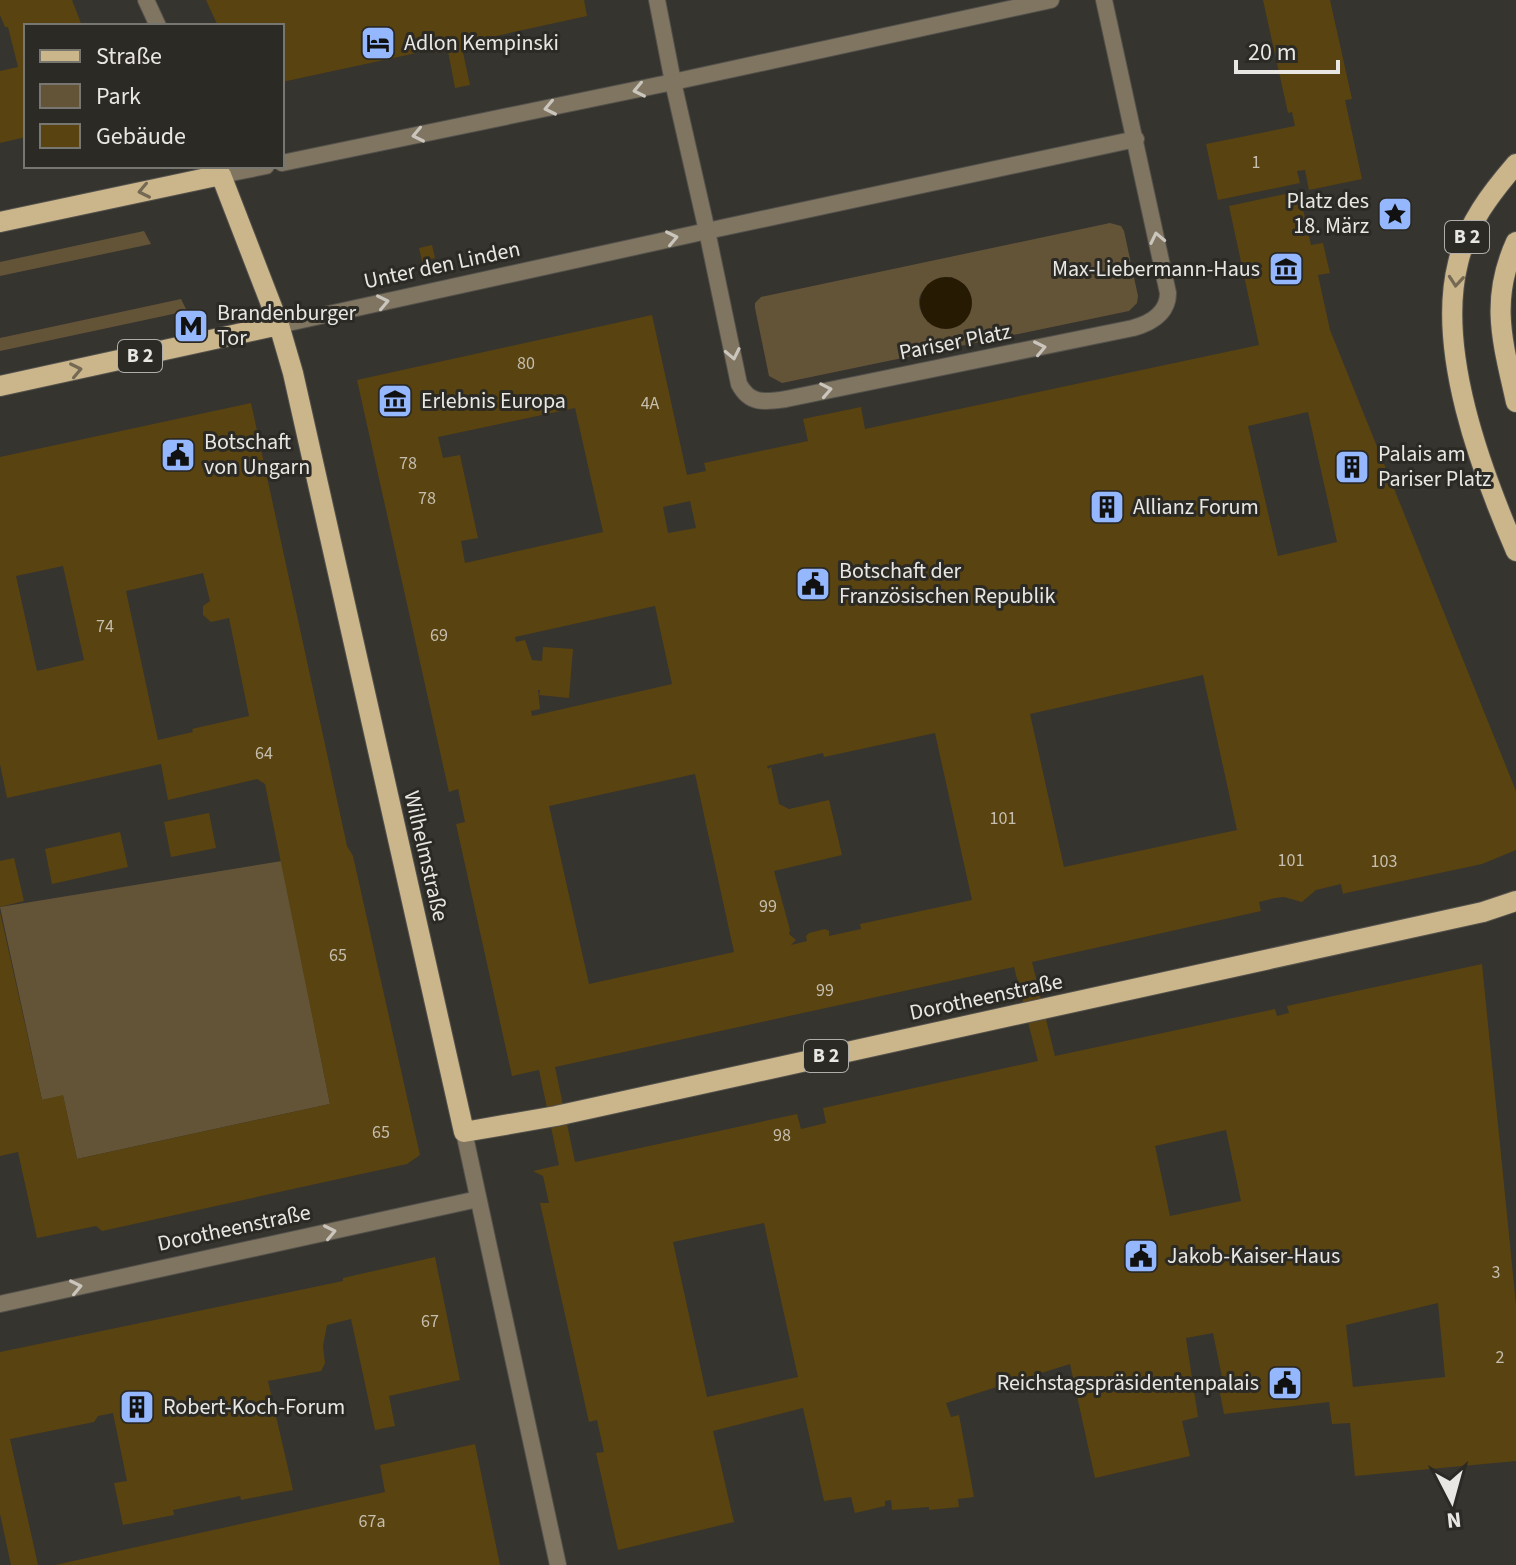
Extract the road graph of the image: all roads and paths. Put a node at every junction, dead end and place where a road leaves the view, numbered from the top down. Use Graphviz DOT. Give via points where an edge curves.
graph roads {
  1 [pos="146,0"];
  2 [pos="657,0"];
  3 [pos="1051,0"];
  4 [pos="1104,0"];
  5 [pos="157,24"];
  6 [pos="673,82"];
  7 [pos="1136,139"];
  8 [pos="284,163"];
  9 [pos="1516,164"];
  10 [pos="247,168"];
  11 [pos="219,171"];
  12 [pos="0,222"];
  13 [pos="707,231"];
  14 [pos="1516,242"];
  15 [pos="279,325"];
  16 [pos="0,386"];
  17 [pos="1516,402"];
  18 [pos="1516,551"];
  19 [pos="1516,901"];
  20 [pos="464,1132"];
  21 [pos="478,1199"];
  22 [pos="0,1304"];
  23 [pos="558,1565"];
  1 -- 5 [label="street"];
  2 -- 6 [label="street, Pariser Platz"];
  3 -- 6 [label="street"];
  4 -- 7 [label="street, Pariser Platz"];
  6 -- 8 [label="street, one-way"];
  6 -- 13 [label="street, Pariser Platz"];
  7 -- 13 [label="street"];
  13 -- 7 [label="street, Pariser Platz, one-way" via="739,384 757,401 1117,331 1144,325 1168,300"];
  9 -- 18 [label="main road, B 2, one-way" via="1472,224 1458,264 1452,343 1467,413"];
  10 -- 11 [label="street"];
  11 -- 12 [label="main road, one-way"];
  11 -- 15 [label="main road, Wilhelmstraße"];
  15 -- 13 [label="street, Unter den Linden, one-way"];
  14 -- 17 [label="main road, B 2" via="1503,277 1499,313"];
  16 -- 15 [label="main road, Unter den Linden / B 2, one-way"];
  15 -- 20 [label="main road, Wilhelmstraße"];
  19 -- 20 [label="main road, Dorotheenstraße / B 2" via="556,1116"];
  20 -- 21 [label="street, Wilhelmstraße"];
  22 -- 21 [label="street, Dorotheenstraße, one-way"];
  21 -- 23 [label="street, Wilhelmstraße"];
}
